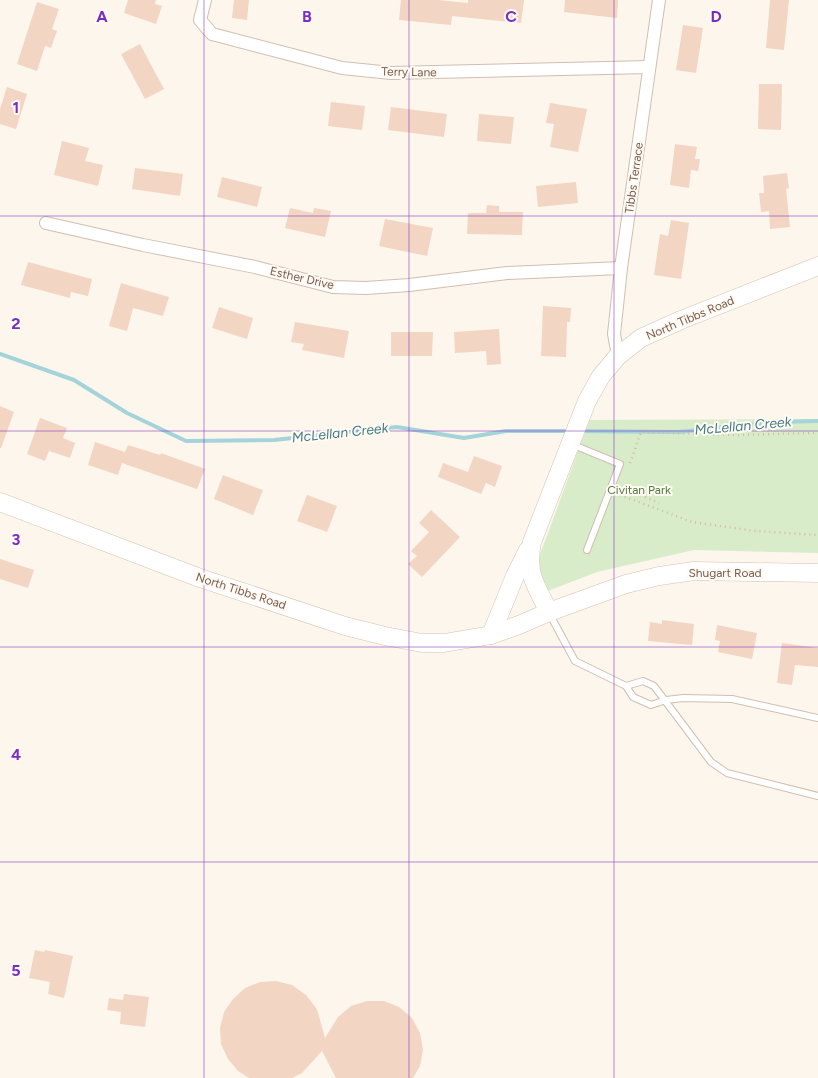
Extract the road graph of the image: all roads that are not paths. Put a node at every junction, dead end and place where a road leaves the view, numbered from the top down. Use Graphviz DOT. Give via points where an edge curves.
graph roads {
  1 [pos="205,0"];
  2 [pos="659,0"];
  3 [pos="649,67"];
  4 [pos="46,223"];
  5 [pos="818,266"];
  6 [pos="621,268"];
  7 [pos="618,356"];
  8 [pos="570,442"];
  9 [pos="0,502"];
  10 [pos="532,542"];
  11 [pos="588,550"];
  12 [pos="818,573"];
  13 [pos="549,612"];
  14 [pos="491,635"];
  15 [pos="626,686"];
  16 [pos="666,700"];
  17 [pos="818,718"];
  18 [pos="818,796"];
  1 -- 3 [label="street, Terry Lane" via="200,20 212,34 342,68 391,73"];
  2 -- 3 [label="street, Tibbs Terrace"];
  3 -- 6 [label="street, Tibbs Terrace"];
  4 -- 6 [label="street, Esther Drive" via="255,267 333,287 366,288 508,273"];
  5 -- 7 [label="street, North Tibbs Road" via="640,338"];
  6 -- 7 [label="street, Tibbs Terrace" via="614,334"];
  7 -- 8 [label="street, North Tibbs Road" via="586,401"];
  8 -- 10 [label="street, North Tibbs Road"];
  8 -- 11 [label="lane" via="620,464"];
  9 -- 14 [label="street, North Tibbs Road" via="200,578 345,626 422,643 444,643"];
  10 -- 13 [label="street, North Tibbs Road" via="529,561 532,578"];
  10 -- 14 [label="street, North Tibbs Road"];
  12 -- 13 [label="street, Shugart Road" via="694,571 659,576 626,584"];
  13 -- 14 [label="street, North Tibbs Road"];
  13 -- 15 [label="lane" via="576,660"];
  15 -- 16 [label="lane" via="643,681 654,686"];
  15 -- 16 [label="lane" via="633,697 651,705"];
  16 -- 17 [label="lane" via="732,699"];
  16 -- 18 [label="lane" via="711,762 727,773"];
}
